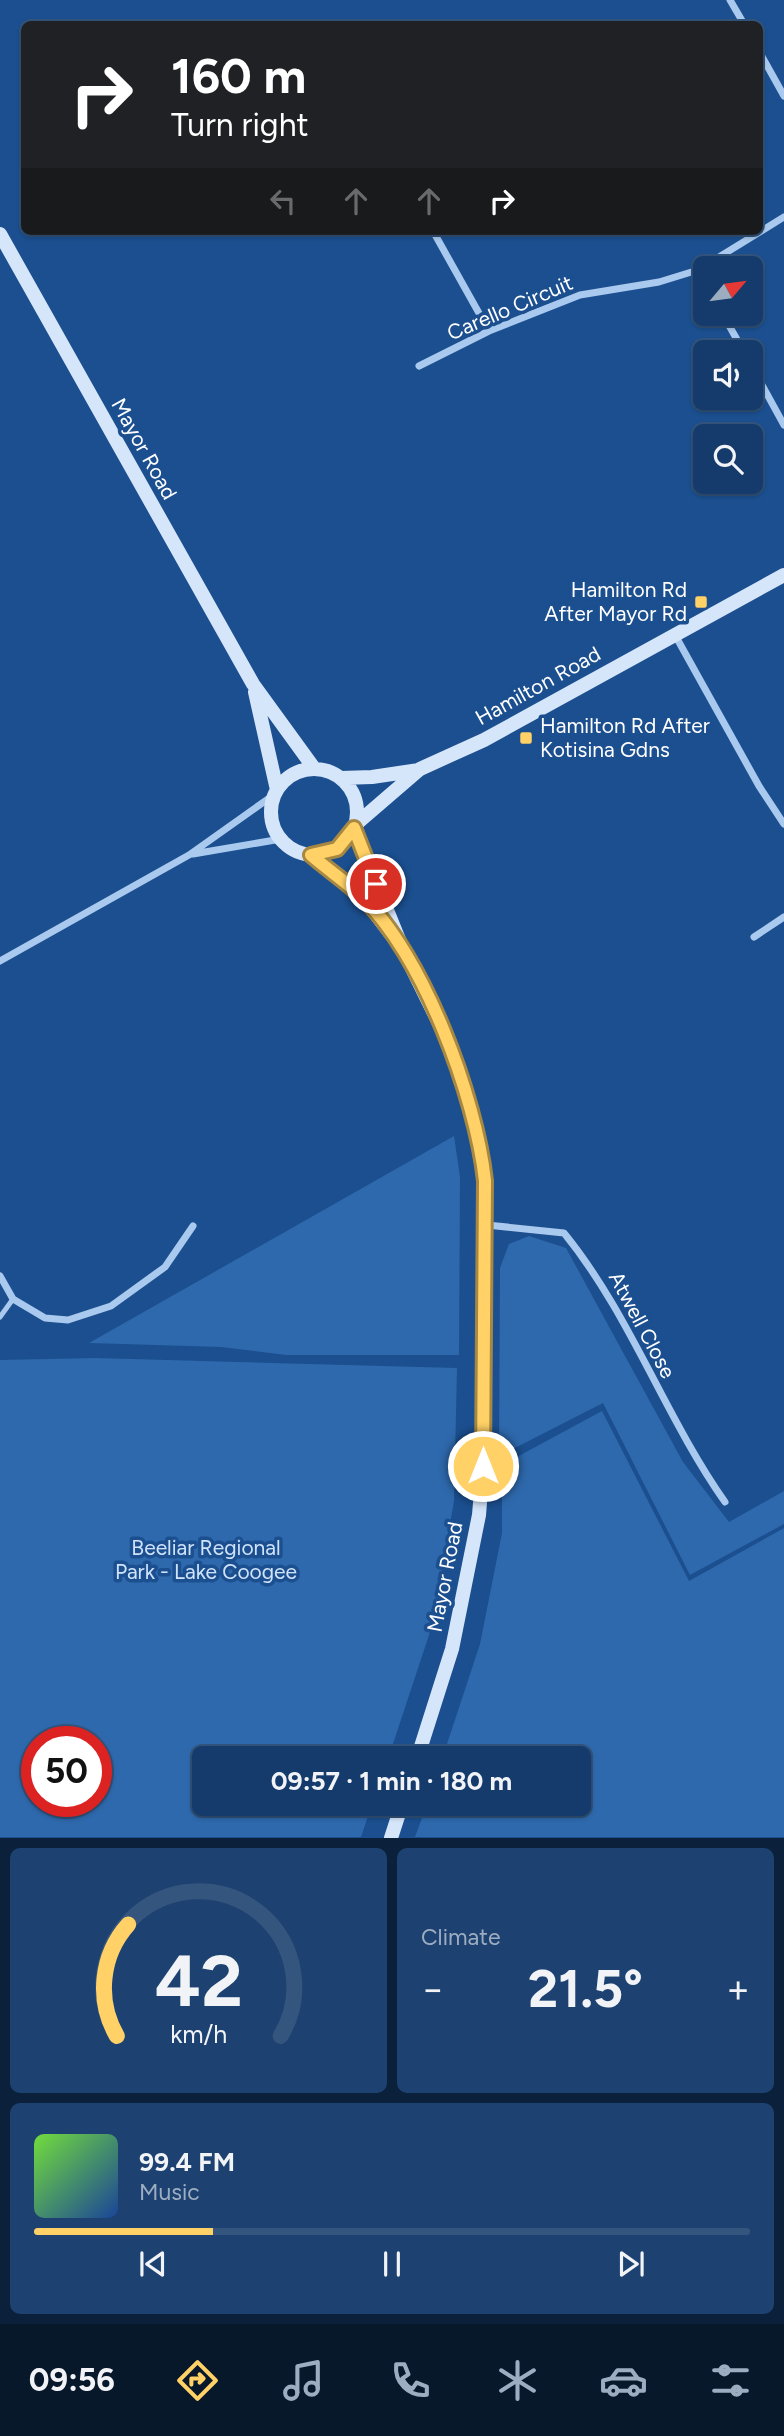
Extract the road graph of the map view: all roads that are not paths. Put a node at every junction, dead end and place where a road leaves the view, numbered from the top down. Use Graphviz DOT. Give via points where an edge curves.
graph roads {
  1 [pos="730,0"];
  2 [pos="742,21"];
  3 [pos="763,58"];
  4 [pos="784,96"];
  5 [pos="784,217"];
  6 [pos="763,230"];
  7 [pos="0,234"];
  8 [pos="435,235"];
  9 [pos="755,235"];
  10 [pos="721,256"];
  11 [pos="693,272"];
  12 [pos="489,331"];
  13 [pos="419,366"];
  14 [pos="763,387"];
  15 [pos="784,425"];
  16 [pos="784,575"];
  17 [pos="675,635"];
  18 [pos="253,684"];
  19 [pos="314,768"];
  20 [pos="421,769"];
  21 [pos="341,778"];
  22 [pos="276,792"];
  23 [pos="784,824"];
  24 [pos="355,827"];
  25 [pos="281,839"];
  26 [pos="189,855"];
  27 [pos="311,855"];
  28 [pos="784,917"];
  29 [pos="754,937"];
  30 [pos="404,952"];
  31 [pos="0,961"];
  32 [pos="487,1225"];
  33 [pos="193,1226"];
  34 [pos="0,1276"];
  35 [pos="13,1299"];
  36 [pos="0,1317"];
  37 [pos="725,1502"];
  38 [pos="421,1746"];
  39 [pos="398,1816"];
  40 [pos="391,1838"];
  1 -- 2 [label="street"];
  3 -- 4 [label="street"];
  5 -- 6 [label="street, Carello Circuit"];
  7 -- 18 [label="main road, Mayor Road"];
  8 -- 12 [label="street"];
  9 -- 10 [label="street, Carello Circuit"];
  11 -- 12 [label="street, Carello Circuit" via="580,295"];
  12 -- 13 [label="street, Carello Circuit"];
  14 -- 15 [label="street"];
  16 -- 17 [label="main road, Hamilton Road"];
  17 -- 20 [label="main road, Hamilton Road" via="484,740"];
  17 -- 23 [label="street"];
  18 -- 19 [label="main road, Mayor Road"];
  18 -- 22 [label="main road, Mayor Road"];
  19 -- 21 [label="main road"];
  19 -- 22 [label="main road" via="286,778"];
  20 -- 21 [label="main road, Hamilton Road"];
  20 -- 24 [label="main road, Hamilton Road"];
  21 -- 24 [label="main road" via="355,799"];
  22 -- 25 [label="main road" via="271,817"];
  22 -- 26 [label="street"];
  24 -- 27 [label="main road" via="337,849"];
  24 -- 30 [label="main road, Mayor Road"];
  25 -- 26 [label="street"];
  25 -- 27 [label="main road"];
  26 -- 31 [label="street"];
  27 -- 30 [label="main road, Mayor Road" via="362,896"];
  28 -- 29 [label="street"];
  30 -- 32 [label="main road, Mayor Road" via="454,1054 471,1105 481,1147"];
  32 -- 37 [label="street, Atwell Close" via="564,1233 591,1267 694,1457"];
  32 -- 38 [label="main road, Mayor Road" via="478,1515 452,1649"];
  33 -- 35 [label="street" via="165,1267 111,1306 68,1320 45,1318"];
  34 -- 35 [label="street"];
  35 -- 36 [label="lane"];
  39 -- 40 [label="main road"];
}
